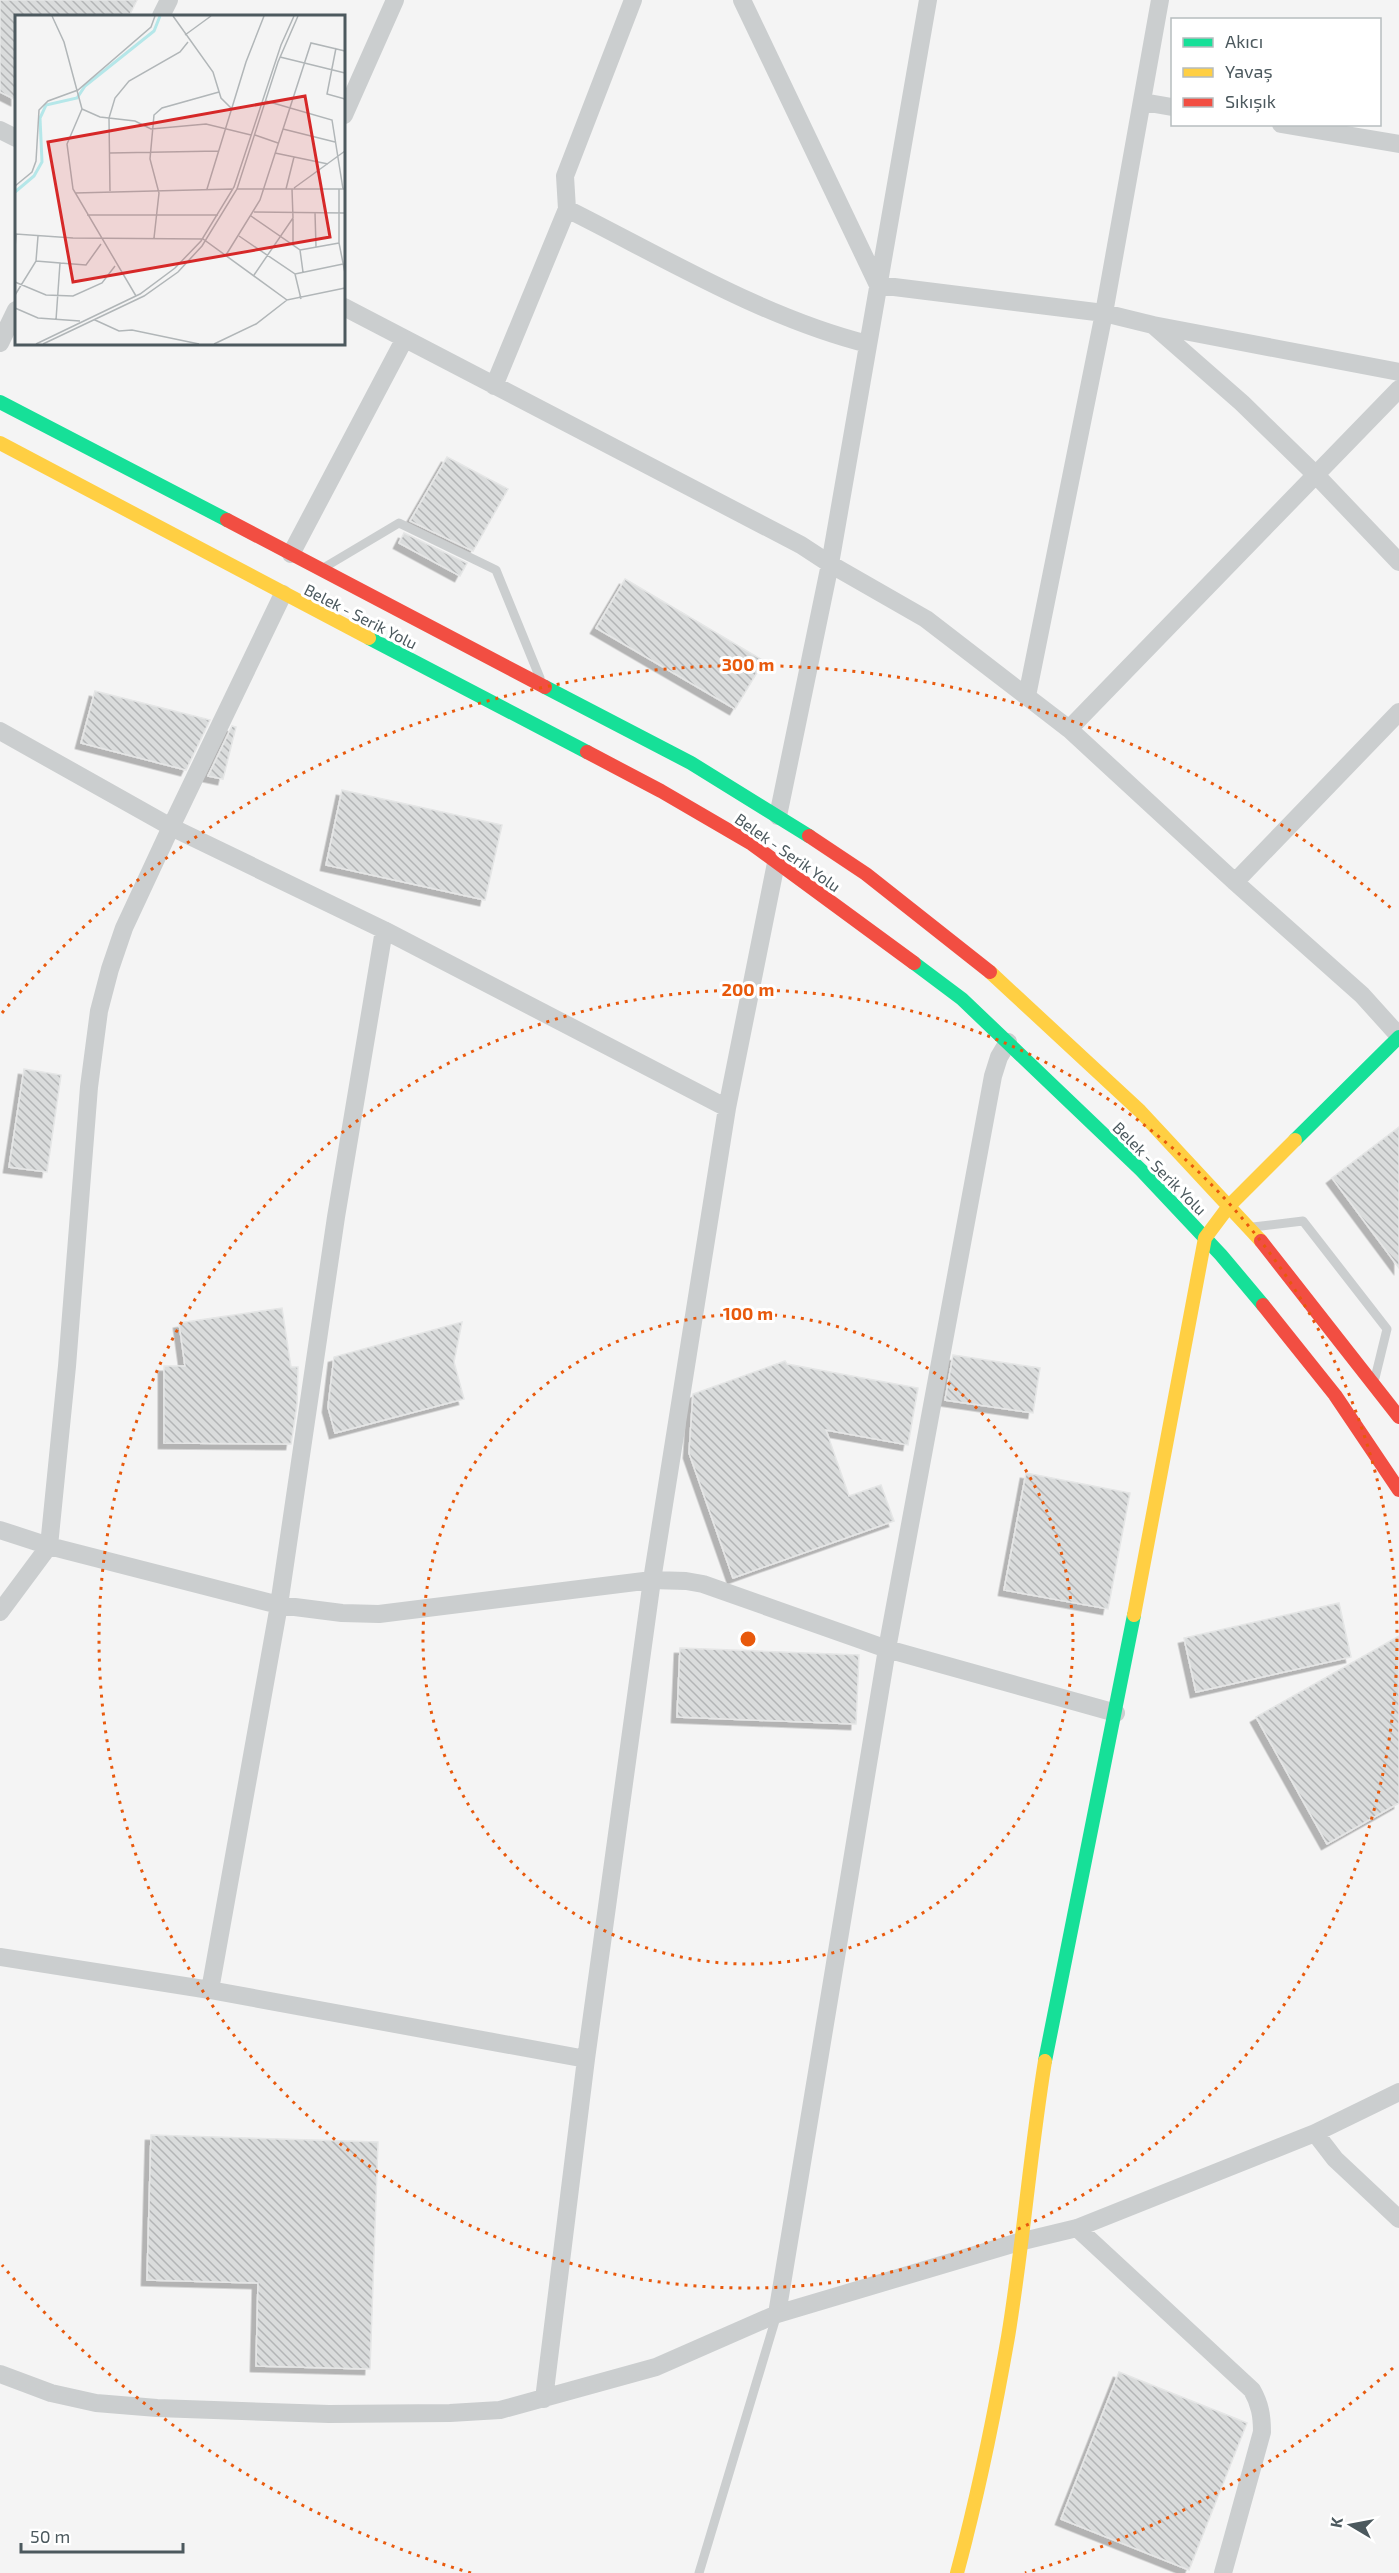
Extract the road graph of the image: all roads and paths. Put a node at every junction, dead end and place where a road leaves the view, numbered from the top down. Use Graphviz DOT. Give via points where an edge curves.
graph roads {
  1 [pos="169,0"];
  2 [pos="395,0"];
  3 [pos="633,0"];
  4 [pos="742,0"];
  5 [pos="928,0"];
  6 [pos="1161,0"];
  7 [pos="162,15"];
  8 [pos="1143,102"];
  9 [pos="1171,106"];
  10 [pos="345,113"];
  11 [pos="1293,126"];
  12 [pos="0,130"];
  13 [pos="15,138"];
  14 [pos="1399,144"];
  15 [pos="567,209"];
  16 [pos="878,285"];
  17 [pos="345,308"];
  18 [pos="15,312"];
  19 [pos="1104,313"];
  20 [pos="1153,325"];
  21 [pos="404,340"];
  22 [pos="0,343"];
  23 [pos="868,344"];
  24 [pos="1399,372"];
  25 [pos="494,386"];
  26 [pos="1399,389"];
  27 [pos="0,402"];
  28 [pos="0,444"];
  29 [pos="1317,475"];
  30 [pos="291,554"];
  31 [pos="1399,562"];
  32 [pos="830,564"];
  33 [pos="321,570"];
  34 [pos="283,594"];
  35 [pos="543,686"];
  36 [pos="1027,696"];
  37 [pos="1399,712"];
  38 [pos="1069,729"];
  39 [pos="0,732"];
  40 [pos="778,816"];
  41 [pos="171,827"];
  42 [pos="776,862"];
  43 [pos="1235,882"];
  44 [pos="384,930"];
  45 [pos="1399,1037"];
  46 [pos="1008,1042"];
  47 [pos="727,1108"];
  48 [pos="1229,1206"];
  49 [pos="1249,1228"];
  50 [pos="1205,1238"];
  51 [pos="1374,1384"];
  52 [pos="1399,1416"];
  53 [pos="1399,1490"];
  54 [pos="0,1530"];
  55 [pos="49,1546"];
  56 [pos="652,1580"];
  57 [pos="279,1605"];
  58 [pos="0,1612"];
  59 [pos="887,1649"];
  60 [pos="1116,1713"];
  61 [pos="0,1957"];
  62 [pos="210,1990"];
  63 [pos="586,2059"];
  64 [pos="1399,2092"];
  65 [pos="1315,2133"];
  66 [pos="1399,2219"];
  67 [pos="1077,2228"];
  68 [pos="1019,2242"];
  69 [pos="777,2314"];
  70 [pos="0,2374"];
  71 [pos="544,2399"];
  72 [pos="699,2573"];
  73 [pos="957,2573"];
  74 [pos="1223,2573"];
  1 -- 7 [label="street"];
  2 -- 10 [label="street"];
  3 -- 15 [label="street" via="565,176"];
  4 -- 16 [label="street"];
  5 -- 16 [label="street"];
  6 -- 8 [label="street"];
  8 -- 9 [label="street"];
  8 -- 19 [label="street"];
  11 -- 14 [label="street"];
  12 -- 13 [label="street"];
  15 -- 23 [label="street" via="776,313"];
  15 -- 25 [label="street"];
  16 -- 19 [label="street"];
  16 -- 23 [label="street"];
  17 -- 21 [label="street"];
  18 -- 22 [label="street"];
  19 -- 20 [label="street"];
  19 -- 36 [label="street"];
  20 -- 24 [label="street"];
  20 -- 29 [label="street"];
  21 -- 25 [label="street"];
  21 -- 30 [label="street"];
  23 -- 32 [label="street"];
  25 -- 32 [label="street" via="801,545"];
  26 -- 29 [label="street"];
  27 -- 30 [label="main road, Belek - Serik Yolu"];
  28 -- 34 [label="main road, Belek - Serik Yolu"];
  29 -- 31 [label="street"];
  29 -- 38 [label="street"];
  30 -- 33 [label="main road, Belek - Serik Yolu"];
  32 -- 36 [label="street" via="926,619"];
  32 -- 40 [label="street"];
  33 -- 35 [label="main road, Belek - Serik Yolu"];
  33 -- 35 [label="lane" via="399,523 496,570"];
  34 -- 41 [label="street"];
  34 -- 42 [label="main road, Belek - Serik Yolu" via="661,790"];
  35 -- 40 [label="main road, Belek - Serik Yolu" via="691,763"];
  36 -- 38 [label="street"];
  37 -- 43 [label="street"];
  38 -- 43 [label="street"];
  39 -- 41 [label="street"];
  40 -- 48 [label="main road, Belek - Serik Yolu" via="866,874 1001,980 1140,1111"];
  41 -- 44 [label="street"];
  41 -- 55 [label="street" via="121,939 99,1011"];
  42 -- 46 [label="main road, Belek - Serik Yolu" via="962,999"];
  42 -- 47 [label="street"];
  43 -- 45 [label="street" via="1362,995"];
  44 -- 47 [label="street"];
  44 -- 57 [label="street" via="336,1217"];
  45 -- 48 [label="main road"];
  46 -- 50 [label="main road, Belek - Serik Yolu" via="1141,1170"];
  46 -- 59 [label="street" via="993,1077"];
  47 -- 56 [label="street"];
  48 -- 49 [label="main road, Belek - Serik Yolu"];
  48 -- 50 [label="main road"];
  49 -- 51 [label="main road, Belek - Serik Yolu"];
  49 -- 51 [label="lane" via="1303,1221 1387,1329"];
  50 -- 53 [label="main road, Belek - Serik Yolu" via="1335,1395"];
  50 -- 60 [label="main road"];
  51 -- 52 [label="main road, Belek - Serik Yolu"];
  54 -- 55 [label="street"];
  55 -- 57 [label="street"];
  55 -- 58 [label="street"];
  56 -- 57 [label="street" via="379,1614"];
  56 -- 59 [label="street" via="703,1584"];
  56 -- 63 [label="street"];
  57 -- 62 [label="street"];
  59 -- 60 [label="street"];
  59 -- 69 [label="street"];
  60 -- 68 [label="main road" via="1051,2023"];
  61 -- 62 [label="street"];
  62 -- 63 [label="street"];
  63 -- 71 [label="street"];
  64 -- 65 [label="street"];
  65 -- 66 [label="street" via="1335,2159"];
  65 -- 67 [label="street"];
  67 -- 68 [label="street"];
  67 -- 74 [label="street" via="1252,2391 1258,2401 1262,2432"];
  68 -- 69 [label="street"];
  68 -- 73 [label="main road" via="1008,2335 979,2490"];
  69 -- 71 [label="street" via="656,2367"];
  69 -- 72 [label="lane"];
  70 -- 71 [label="street" via="51,2393 96,2403 156,2408 329,2414 450,2413 500,2410"];
}
